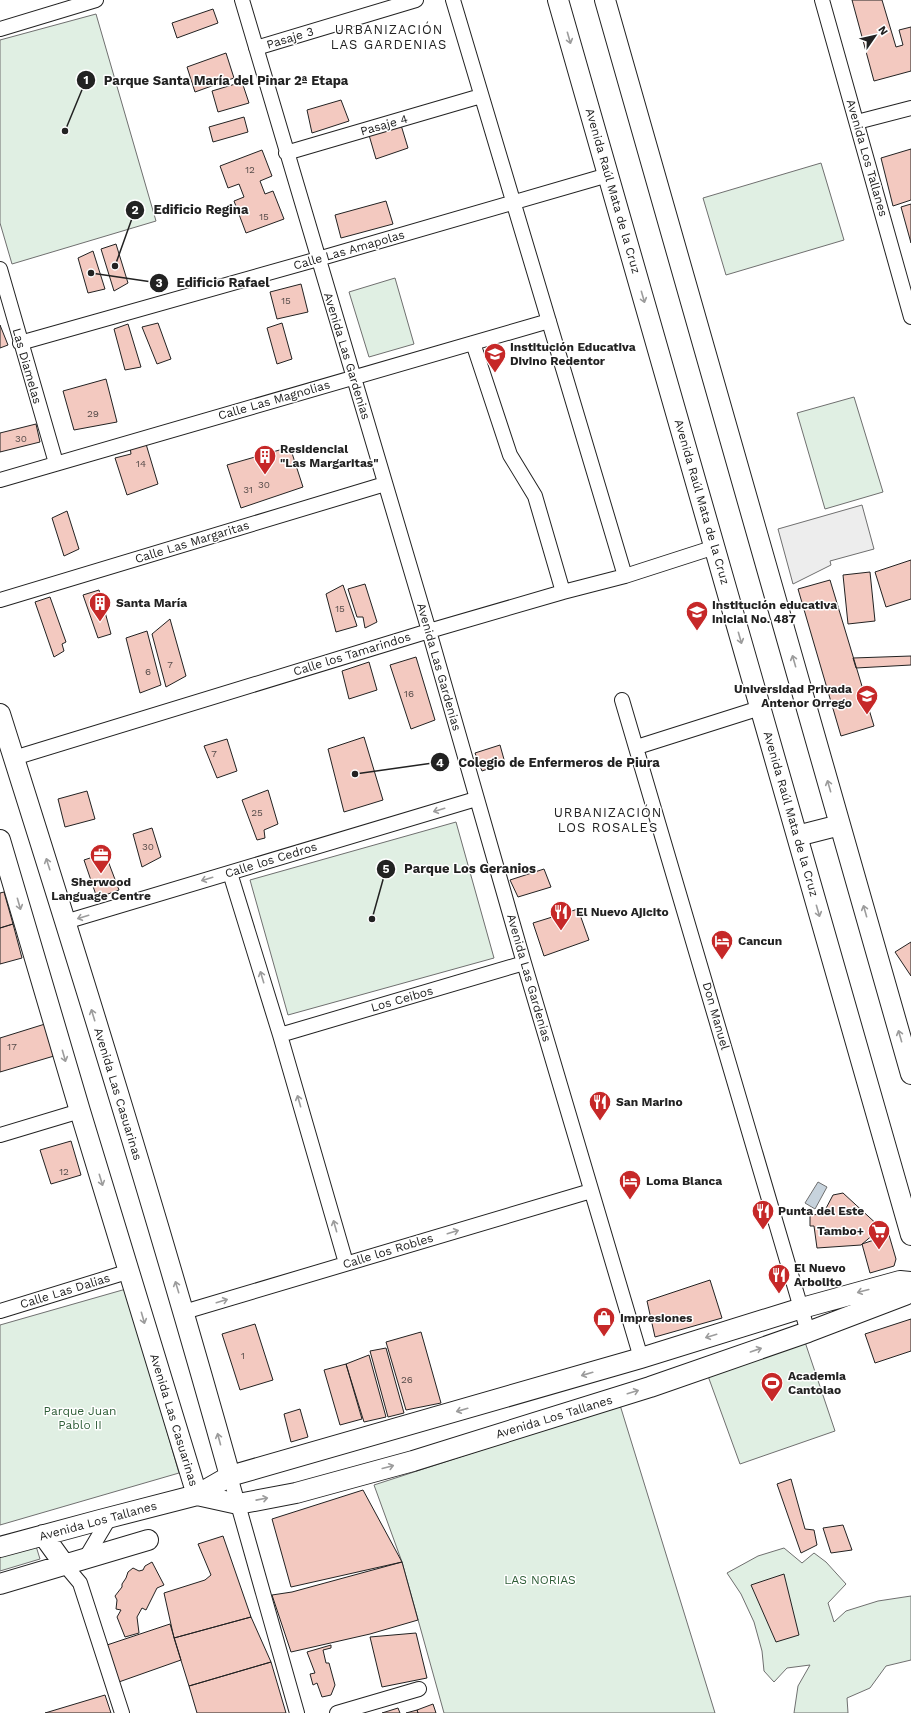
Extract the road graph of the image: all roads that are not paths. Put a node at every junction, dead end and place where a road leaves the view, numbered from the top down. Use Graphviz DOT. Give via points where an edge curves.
graph roads {
  1 [pos="96,0"];
  2 [pos="242,0"];
  3 [pos="416,0"];
  4 [pos="452,0"];
  5 [pos="558,0"];
  6 [pos="605,0"];
  7 [pos="822,0"];
  8 [pos="0,29"];
  9 [pos="256,48"];
  10 [pos="481,96"];
  11 [pos="911,108"];
  12 [pos="857,122"];
  13 [pos="286,153"];
  14 [pos="608,175"];
  15 [pos="513,202"];
  16 [pos="318,259"];
  17 [pos="0,268"];
  18 [pos="911,317"];
  19 [pos="549,321"];
  20 [pos="20,342"];
  21 [pos="473,343"];
  22 [pos="354,377"];
  23 [pos="56,463"];
  24 [pos="0,480"];
  25 [pos="385,484"];
  26 [pos="715,547"];
  27 [pos="625,576"];
  28 [pos="563,592"];
  29 [pos="0,600"];
  30 [pos="429,631"];
  31 [pos="622,700"];
  32 [pos="760,708"];
  33 [pos="0,714"];
  34 [pos="637,747"];
  35 [pos="14,758"];
  36 [pos="476,799"];
  37 [pos="840,825"];
  38 [pos="797,836"];
  39 [pos="0,840"];
  40 [pos="230,873"];
  41 [pos="65,922"];
  42 [pos="524,963"];
  43 [pos="280,1035"];
  44 [pos="911,1074"];
  45 [pos="80,1110"];
  46 [pos="0,1135"];
  47 [pos="591,1191"];
  48 [pos="911,1235"];
  49 [pos="346,1263"];
  50 [pos="130,1271"];
  51 [pos="907,1287"];
  52 [pos="802,1308"];
  53 [pos="0,1311"];
  54 [pos="184,1312"];
  55 [pos="808,1332"];
  56 [pos="641,1358"];
  57 [pos="230,1476"];
  58 [pos="197,1495"];
  59 [pos="238,1504"];
  60 [pos="110,1517"];
  61 [pos="43,1535"];
  62 [pos="148,1540"];
  63 [pos="0,1547"];
  64 [pos="85,1559"];
  65 [pos="64,1564"];
  66 [pos="0,1584"];
  67 [pos="419,1689"];
  68 [pos="122,1713"];
  69 [pos="297,1713"];
  70 [pos="337,1713"];
  1 -- 8 [label="street"];
  2 -- 9 [label="street, Avenida Las Gardenias"];
  3 -- 9 [label="street, Pasaje 3"];
  4 -- 10 [label="street"];
  5 -- 14 [label="main road, Avenida Raúl Mata de la Cruz, one-way"];
  37 -- 6 [label="main road, one-way"];
  7 -- 12 [label="street, Avenida Los Tallanes"];
  9 -- 13 [label="street, Avenida Las Gardenias"];
  10 -- 13 [label="street, Pasaje 4"];
  10 -- 15 [label="street"];
  11 -- 12 [label="street"];
  12 -- 18 [label="street, Avenida Los Tallanes"];
  13 -- 16 [label="street, Avenida Las Gardenias"];
  14 -- 15 [label="street, Calle Las Amapolas"];
  14 -- 26 [label="main road, Avenida Raúl Mata de la Cruz, one-way"];
  15 -- 16 [label="street, Calle Las Amapolas"];
  15 -- 19 [label="street"];
  16 -- 20 [label="street, Calle Las Amapolas"];
  16 -- 22 [label="street, Avenida Las Gardenias"];
  17 -- 20 [label="street, Las Diamelas"];
  19 -- 21 [label="street, Calle Las Magnolias"];
  19 -- 27 [label="street"];
  20 -- 23 [label="street, Las Diamelas"];
  21 -- 22 [label="street, Calle Las Magnolias"];
  21 -- 28 [label="street" via="510,455 535,496"];
  22 -- 23 [label="street, Calle Las Magnolias"];
  22 -- 25 [label="street, Avenida Las Gardenias"];
  23 -- 24 [label="street, Calle Las Magnolias"];
  25 -- 29 [label="street, Calle Las Margaritas"];
  25 -- 30 [label="street, Avenida Las Gardenias"];
  26 -- 27 [label="street, Calle los Tamarindos"];
  26 -- 32 [label="main road, Avenida Raúl Mata de la Cruz, one-way"];
  27 -- 28 [label="street, Calle los Tamarindos"];
  28 -- 30 [label="street, Calle los Tamarindos"];
  30 -- 35 [label="street, Calle los Tamarindos"];
  30 -- 36 [label="street, Avenida Las Gardenias"];
  31 -- 34 [label="street, Don Manuel"];
  32 -- 34 [label="street"];
  32 -- 38 [label="main road, Avenida Raúl Mata de la Cruz"];
  33 -- 35 [label="main road, Avenida Las Casuarinas"];
  34 -- 52 [label="street, Don Manuel"];
  41 -- 35 [label="main road, Avenida Las Casuarinas, one-way"];
  36 -- 40 [label="street, Calle los Cedros, one-way"];
  36 -- 42 [label="street, Avenida Las Gardenias"];
  37 -- 38 [label="main road"];
  44 -- 37 [label="main road, one-way"];
  38 -- 48 [label="main road, Avenida Raúl Mata de la Cruz, one-way"];
  39 -- 45 [label="main road, Avenida Las Casuarinas, one-way"];
  40 -- 41 [label="street, Calle los Cedros, one-way"];
  43 -- 40 [label="street, one-way"];
  54 -- 41 [label="main road, Avenida Las Casuarinas, one-way"];
  42 -- 43 [label="street, Los Ceibos"];
  42 -- 47 [label="street, Avenida Las Gardenias"];
  49 -- 43 [label="street, one-way"];
  45 -- 46 [label="street"];
  45 -- 50 [label="main road, Avenida Las Casuarinas, one-way"];
  49 -- 47 [label="street, Calle los Robles, one-way"];
  47 -- 56 [label="street, Avenida Las Gardenias"];
  54 -- 49 [label="street, Calle los Robles, one-way"];
  50 -- 53 [label="street, Calle Las Dalias"];
  50 -- 58 [label="main road, Avenida Las Casuarinas, one-way"];
  51 -- 52 [label="main road, Avenida Los Tallanes, one-way"];
  51 -- 55 [label="main road, Avenida Los Tallanes"];
  52 -- 55 [label="street, Don Manuel"];
  52 -- 56 [label="main road, Avenida Los Tallanes, one-way"];
  57 -- 54 [label="main road, Avenida Las Casuarinas, one-way"];
  59 -- 55 [label="main road, Avenida Los Tallanes, one-way" via="296,1493 413,1461 650,1387"];
  56 -- 57 [label="main road, Avenida Los Tallanes, one-way"];
  57 -- 58 [label="main road, Avenida Los Tallanes"];
  57 -- 59 [label="street"];
  58 -- 59 [label="main road, Avenida Los Tallanes"];
  58 -- 60 [label="main road, Avenida Los Tallanes"];
  59 -- 69 [label="street"];
  60 -- 61 [label="main road, Avenida Los Tallanes"];
  60 -- 64 [label="street"];
  61 -- 63 [label="main road, Avenida Los Tallanes"];
  61 -- 65 [label="main road"];
  62 -- 64 [label="main road"];
  64 -- 65 [label="main road"];
  65 -- 66 [label="main road"];
  65 -- 68 [label="street" via="80,1583"];
  67 -- 70 [label="street"];
}
